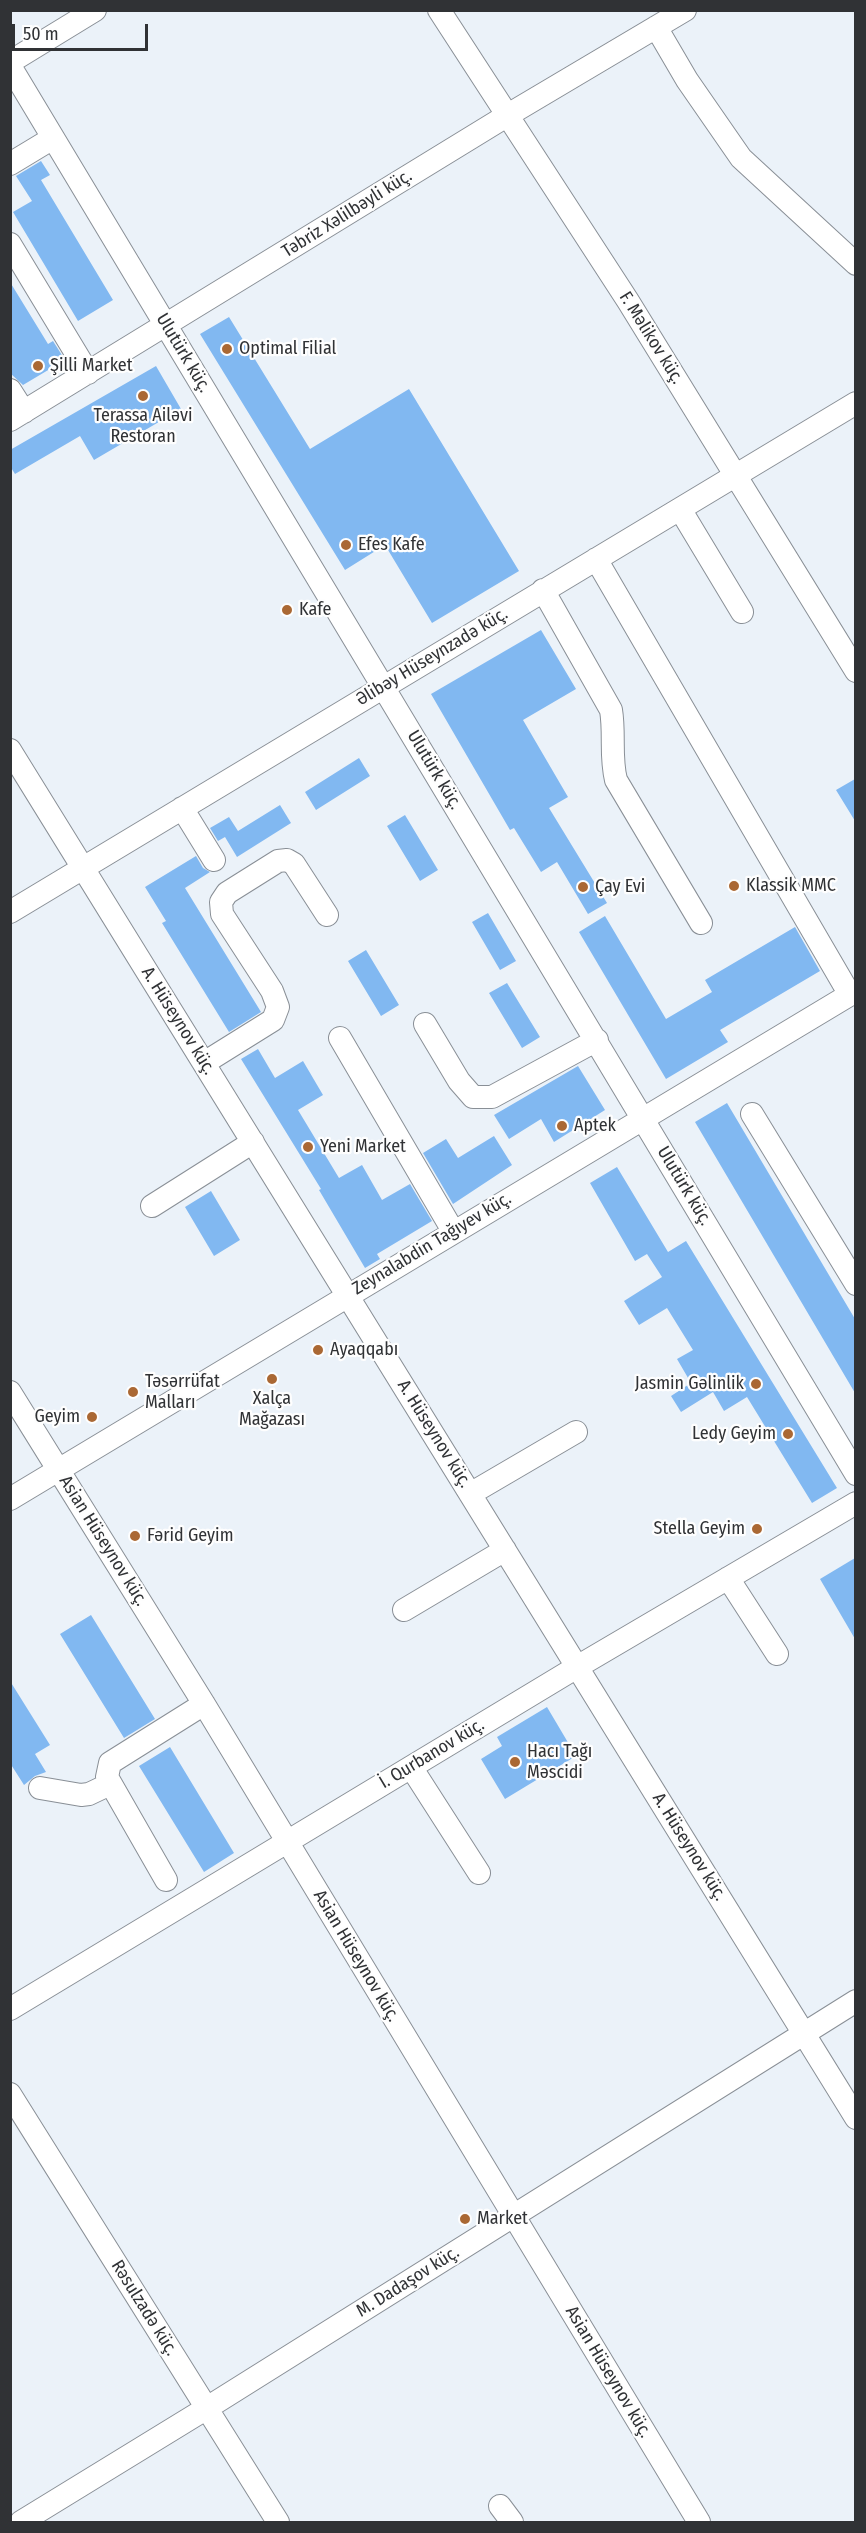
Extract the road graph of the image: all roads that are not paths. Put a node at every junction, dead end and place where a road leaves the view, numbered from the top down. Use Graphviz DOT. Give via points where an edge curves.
graph roads {
  1 [pos="95,10"];
  2 [pos="439,10"];
  3 [pos="685,10"];
  4 [pos="656,27"];
  5 [pos="10,62"];
  6 [pos="10,66"];
  7 [pos="508,115"];
  8 [pos="53,138"];
  9 [pos="10,164"];
  10 [pos="10,244"];
  11 [pos="855,264"];
  12 [pos="166,325"];
  13 [pos="88,373"];
  14 [pos="10,390"];
  15 [pos="855,403"];
  16 [pos="17,416"];
  17 [pos="737,475"];
  18 [pos="680,509"];
  19 [pos="596,559"];
  20 [pos="543,590"];
  21 [pos="742,612"];
  22 [pos="855,672"];
  23 [pos="383,686"];
  24 [pos="10,750"];
  25 [pos="182,808"];
  26 [pos="214,860"];
  27 [pos="83,868"];
  28 [pos="10,912"];
  29 [pos="327,915"];
  30 [pos="701,923"];
  31 [pos="853,993"];
  32 [pos="425,1024"];
  33 [pos="340,1038"];
  34 [pos="597,1040"];
  35 [pos="204,1063"];
  36 [pos="752,1114"];
  37 [pos="643,1118"];
  38 [pos="253,1142"];
  39 [pos="152,1206"];
  40 [pos="453,1231"];
  41 [pos="855,1284"];
  42 [pos="348,1295"];
  43 [pos="10,1392"];
  44 [pos="576,1432"];
  45 [pos="849,1450"];
  46 [pos="59,1470"];
  47 [pos="855,1474"];
  48 [pos="470,1494"];
  49 [pos="10,1499"];
  50 [pos="855,1503"];
  51 [pos="505,1550"];
  52 [pos="729,1578"];
  53 [pos="404,1610"];
  54 [pos="777,1654"];
  55 [pos="578,1667"];
  56 [pos="204,1704"];
  57 [pos="411,1767"];
  58 [pos="110,1784"];
  59 [pos="40,1788"];
  60 [pos="287,1842"];
  61 [pos="478,1873"];
  62 [pos="166,1880"];
  63 [pos="855,2001"];
  64 [pos="10,2008"];
  65 [pos="803,2034"];
  66 [pos="10,2094"];
  67 [pos="855,2118"];
  68 [pos="513,2216"];
  69 [pos="207,2408"];
  70 [pos="21,2523"];
  71 [pos="278,2523"];
  72 [pos="699,2523"];
  1 -- 5 [label="street"];
  2 -- 7 [label="street, F. Məlikov küç."];
  3 -- 4 [label="street, Təbriz Xəlilbəyli küç."];
  4 -- 7 [label="street, Təbriz Xəlilbəyli küç."];
  4 -- 11 [label="street" via="741,158"];
  6 -- 8 [label="street, Ulutürk küç."];
  7 -- 12 [label="street, Təbriz Xəlilbəyli küç."];
  7 -- 17 [label="street, F. Məlikov küç."];
  8 -- 9 [label="street"];
  8 -- 12 [label="street, Ulutürk küç."];
  10 -- 13 [label="street"];
  12 -- 13 [label="street, Təbriz Xəlilbəyli küç."];
  12 -- 23 [label="street, Ulutürk küç."];
  13 -- 16 [label="street, Təbriz Xəlilbəyli küç."];
  14 -- 16 [label="street"];
  15 -- 17 [label="street, Əlibəy Hüseynzadə küç."];
  17 -- 18 [label="street, Əlibəy Hüseynzadə küç."];
  17 -- 22 [label="street, F. Məlikov küç."];
  18 -- 19 [label="street, Əlibəy Hüseynzadə küç."];
  18 -- 21 [label="street"];
  19 -- 20 [label="street, Əlibəy Hüseynzadə küç."];
  19 -- 31 [label="street"];
  20 -- 23 [label="street, Əlibəy Hüseynzadə küç."];
  20 -- 30 [label="street" via="611,710 616,780"];
  23 -- 25 [label="street, Əlibəy Hüseynzadə küç."];
  23 -- 34 [label="street, Ulutürk küç."];
  24 -- 27 [label="street, A. Hüseynov küç."];
  25 -- 26 [label="street"];
  25 -- 27 [label="street, Əlibəy Hüseynzadə küç."];
  27 -- 28 [label="street, Əlibəy Hüseynzadə küç."];
  27 -- 35 [label="street, A. Hüseynov küç."];
  29 -- 35 [label="street" via="294,864 287,860 278,861 227,893 221,902 222,914 279,1007 273,1020"];
  31 -- 37 [label="street, Zeynalabdin Tağıyev küç."];
  32 -- 34 [label="street" via="459,1082 473,1097 492,1097"];
  33 -- 40 [label="street"];
  34 -- 37 [label="street, Ulutürk küç."];
  35 -- 38 [label="street, A. Hüseynov küç."];
  36 -- 41 [label="street"];
  37 -- 40 [label="street, Zeynalabdin Tağıyev küç."];
  37 -- 45 [label="street, Ulutürk küç."];
  38 -- 39 [label="street"];
  38 -- 42 [label="street, A. Hüseynov küç."];
  40 -- 42 [label="street, Zeynalabdin Tağıyev küç."];
  42 -- 46 [label="street, Zeynalabdin Tağıyev küç."];
  42 -- 48 [label="street, A. Hüseynov küç."];
  43 -- 46 [label="street, Asian Hüseynov küç."];
  44 -- 48 [label="street"];
  45 -- 47 [label="street, Ulutürk küç."];
  46 -- 49 [label="street, Zeynalabdin Tağıyev küç."];
  46 -- 56 [label="street, Asian Hüseynov küç."];
  48 -- 51 [label="street, A. Hüseynov küç."];
  50 -- 52 [label="street, İ. Qurbanov küç."];
  51 -- 53 [label="street"];
  51 -- 55 [label="street, A. Hüseynov küç."];
  52 -- 54 [label="street"];
  52 -- 55 [label="street, İ. Qurbanov küç."];
  55 -- 57 [label="street, İ. Qurbanov küç."];
  55 -- 65 [label="street, A. Hüseynov küç."];
  56 -- 58 [label="street" via="110,1763"];
  56 -- 60 [label="street, Asian Hüseynov küç."];
  57 -- 60 [label="street, İ. Qurbanov küç."];
  57 -- 61 [label="street"];
  58 -- 59 [label="street" via="81,1795"];
  58 -- 62 [label="street"];
  60 -- 64 [label="street, İ. Qurbanov küç."];
  60 -- 68 [label="street, Asian Hüseynov küç."];
  63 -- 65 [label="street, M. Dadaşov küç."];
  65 -- 67 [label="street, A. Hüseynov küç."];
  65 -- 68 [label="street, M. Dadaşov küç."];
  66 -- 69 [label="street, Rəsulzadə küç."];
  68 -- 69 [label="street, M. Dadaşov küç."];
  68 -- 72 [label="street, Asian Hüseynov küç."];
  69 -- 70 [label="street, M. Dadaşov küç."];
  69 -- 71 [label="street, Rəsulzadə küç."];
}
